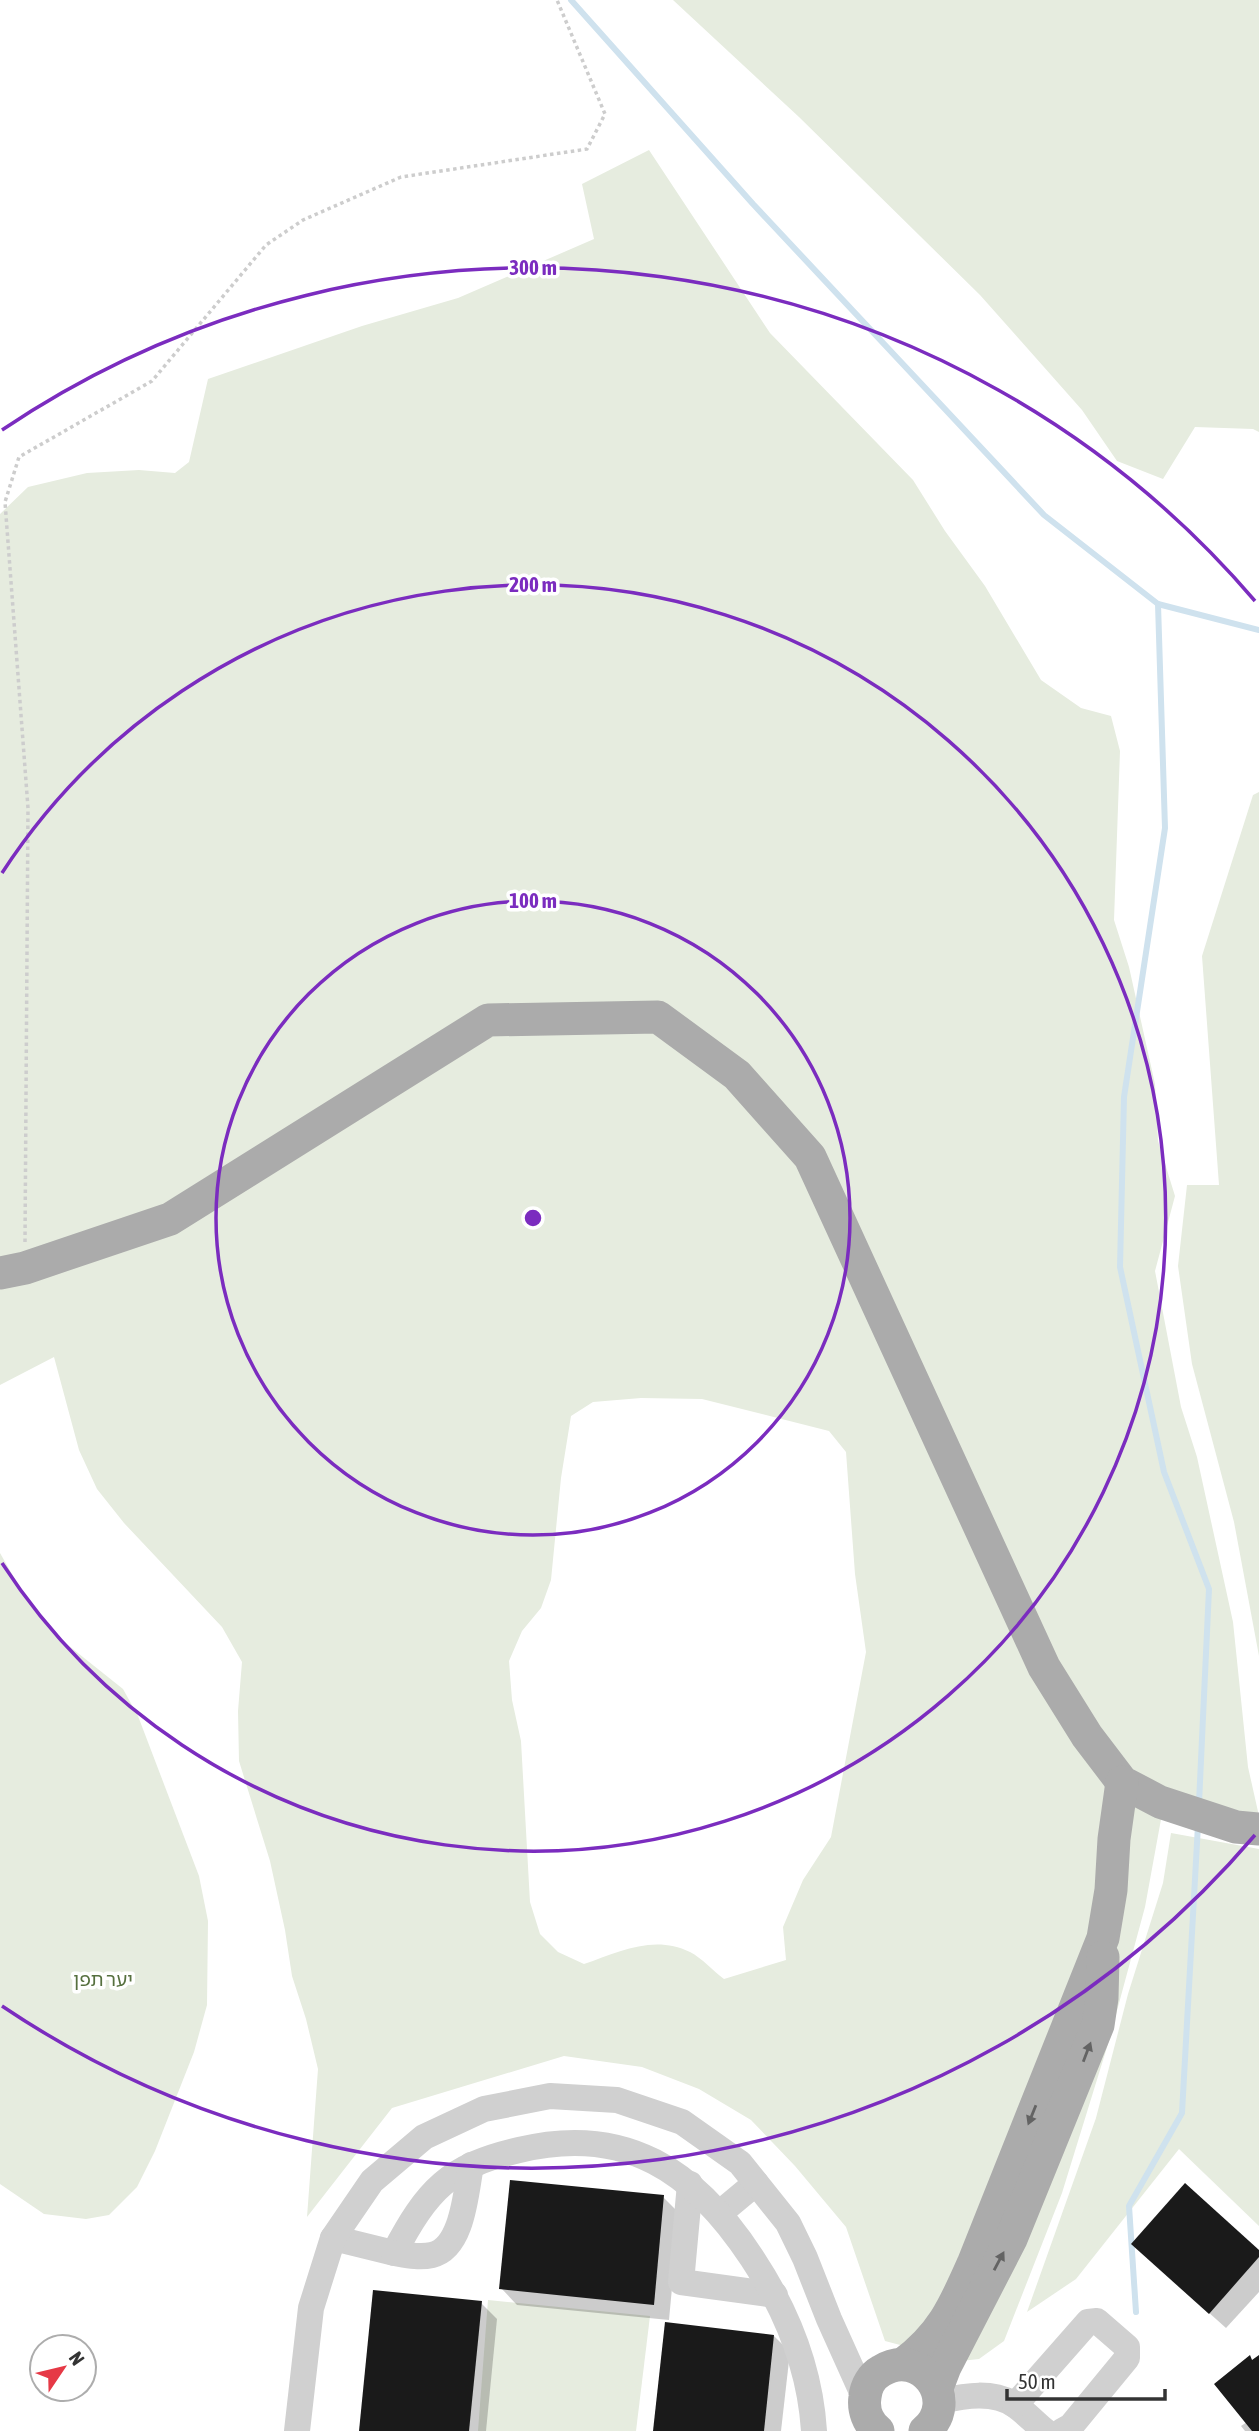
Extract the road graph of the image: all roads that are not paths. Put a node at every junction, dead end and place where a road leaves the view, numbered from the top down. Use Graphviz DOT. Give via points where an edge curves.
graph roads {
  1 [pos="12,1270"];
  2 [pos="1122,1782"];
  3 [pos="1259,1829"];
  4 [pos="1103,1938"];
  5 [pos="596,2099"];
  6 [pos="593,2144"];
  7 [pos="471,2165"];
  8 [pos="756,2183"];
  9 [pos="690,2184"];
  10 [pos="720,2213"];
  11 [pos="333,2238"];
  12 [pos="394,2253"];
  13 [pos="775,2295"];
  14 [pos="834,2330"];
  15 [pos="895,2366"];
  16 [pos="939,2395"];
  17 [pos="1015,2405"];
  18 [pos="868,2418"];
  19 [pos="297,2431"];
  20 [pos="814,2431"];
  21 [pos="925,2431"];
  22 [pos="1045,2431"];
  23 [pos="1062,2431"];
  1 -- 2 [label="main road" via="170,1219 488,1020 658,1017 737,1075 810,1157 1044,1667"];
  2 -- 3 [label="main road" via="1160,1802 1236,1827"];
  2 -- 4 [label="main road"];
  4 -- 15 [label="main road, one-way" via="958,2296 936,2335"];
  16 -- 4 [label="main road, one-way" via="944,2367 1011,2239 1098,2025"];
  5 -- 6 [label="street"];
  5 -- 8 [label="street" via="617,2100 682,2122 740,2163"];
  5 -- 11 [label="street" via="550,2096 484,2109 424,2137 372,2181"];
  6 -- 7 [label="street" via="530,2147"];
  6 -- 9 [label="street" via="634,2152"];
  7 -- 12 [label="street" via="428,2198"];
  7 -- 12 [label="street" via="451,2243 432,2255"];
  8 -- 10 [label="street"];
  8 -- 14 [label="street" via="788,2224"];
  9 -- 10 [label="street"];
  9 -- 13 [label="street" via="681,2283"];
  10 -- 13 [label="street"];
  11 -- 12 [label="street"];
  11 -- 19 [label="street" via="311,2308"];
  13 -- 20 [label="street" via="805,2367"];
  14 -- 15 [label="street" via="859,2352"];
  14 -- 18 [label="street"];
  15 -- 16 [label="main road" via="922,2370 931,2377"];
  15 -- 18 [label="main road" via="869,2383"];
  16 -- 17 [label="street" via="969,2395"];
  16 -- 21 [label="main road" via="938,2414"];
  17 -- 22 [label="street"];
  17 -- 23 [label="street" via="1088,2322 1097,2321 1127,2347 1127,2358"];
}
